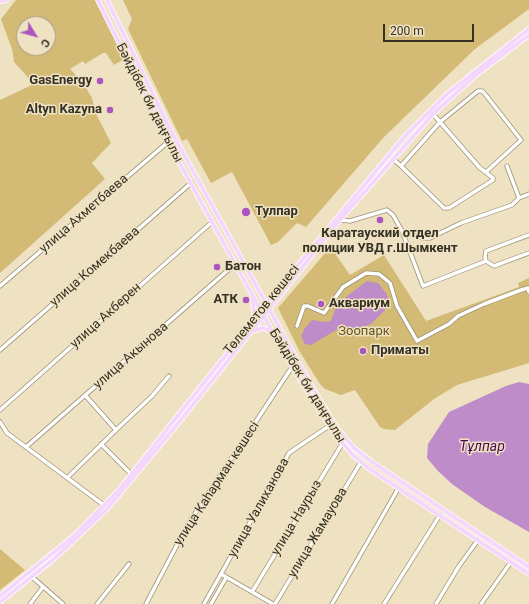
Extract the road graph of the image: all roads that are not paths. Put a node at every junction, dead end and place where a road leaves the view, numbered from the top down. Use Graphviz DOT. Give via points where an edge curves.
graph roads {
  1 [pos="7,0"];
  2 [pos="98,0"];
  3 [pos="107,0"];
  4 [pos="1,1"];
  5 [pos="529,29"];
  6 [pos="529,34"];
  7 [pos="433,114"];
  8 [pos="440,122"];
  9 [pos="168,142"];
  10 [pos="392,159"];
  11 [pos="401,166"];
  12 [pos="507,166"];
  13 [pos="486,172"];
  14 [pos="191,183"];
  15 [pos="529,194"];
  16 [pos="519,198"];
  17 [pos="340,220"];
  18 [pos="212,222"];
  19 [pos="402,231"];
  20 [pos="529,235"];
  21 [pos="229,236"];
  22 [pos="222,241"];
  23 [pos="529,253"];
  24 [pos="486,261"];
  25 [pos="235,264"];
  26 [pos="0,286"];
  27 [pos="529,292"];
  28 [pos="253,295"];
  29 [pos="267,304"];
  30 [pos="269,308"];
  31 [pos="262,310"];
  32 [pos="264,315"];
  33 [pos="254,320"];
  34 [pos="297,326"];
  35 [pos="252,331"];
  36 [pos="274,333"];
  37 [pos="0,350"];
  38 [pos="292,367"];
  39 [pos="169,376"];
  40 [pos="85,395"];
  41 [pos="0,410"];
  42 [pos="0,422"];
  43 [pos="329,426"];
  44 [pos="116,430"];
  45 [pos="101,444"];
  46 [pos="342,444"];
  47 [pos="26,447"];
  48 [pos="360,462"];
  49 [pos="132,475"];
  50 [pos="68,477"];
  51 [pos="398,489"];
  52 [pos="105,506"];
  53 [pos="440,515"];
  54 [pos="478,540"];
  55 [pos="514,557"];
  56 [pos="511,562"];
  57 [pos="129,564"];
  58 [pos="529,567"];
  59 [pos="221,574"];
  60 [pos="529,574"];
  61 [pos="30,575"];
  62 [pos="226,578"];
  63 [pos="43,587"];
  64 [pos="252,592"];
  65 [pos="0,596"];
  66 [pos="0,602"];
  67 [pos="30,604"];
  68 [pos="63,604"];
  69 [pos="97,604"];
  70 [pos="146,604"];
  71 [pos="204,604"];
  72 [pos="211,604"];
  73 [pos="276,604"];
  74 [pos="332,604"];
  75 [pos="384,604"];
  76 [pos="436,604"];
  77 [pos="480,604"];
  1 -- 4 [label="main road"];
  2 -- 9 [label="main road, Бәйдібек би даңғылы"];
  3 -- 21 [label="main road, Бәйдібек би даңғылы" via="171,132"];
  5 -- 29 [label="main road, Төлеметов көшесі" via="474,71 424,116 382,163"];
  6 -- 7 [label="main road, Төлеметов көшесі" via="476,75"];
  7 -- 8 [label="street"];
  7 -- 10 [label="main road, Төлеметов көшесі"];
  8 -- 11 [label="street"];
  8 -- 13 [label="street"];
  8 -- 13 [label="street" via="478,91 485,94 521,140"];
  9 -- 14 [label="main road, Бәйдібек би даңғылы"];
  9 -- 26 [label="street, улица Ахметбаева"];
  10 -- 11 [label="street"];
  10 -- 17 [label="main road, Төлеметов көшесі"];
  11 -- 13 [label="street" via="444,208 493,180"];
  12 -- 16 [label="street"];
  14 -- 18 [label="main road, Бәйдібек би даңғылы"];
  14 -- 37 [label="street, улица Комекбаева"];
  15 -- 16 [label="street"];
  16 -- 19 [label="street" via="512,205 461,223 430,238"];
  17 -- 19 [label="street" via="350,222 387,210"];
  17 -- 30 [label="main road, Төлеметов көшесі"];
  18 -- 22 [label="main road, Бәйдібек би даңғылы"];
  18 -- 41 [label="street, улица Акберен"];
  19 -- 24 [label="street" via="424,286"];
  20 -- 24 [label="street" via="486,251"];
  21 -- 22 [label="main road"];
  21 -- 29 [label="main road, Бәйдібек би даңғылы"];
  22 -- 25 [label="main road, Бәйдібек би даңғылы"];
  23 -- 24 [label="street" via="494,266"];
  25 -- 28 [label="main road, Бәйдібек би даңғылы"];
  25 -- 40 [label="street, улица Акынова"];
  27 -- 34 [label="street" via="528,288 484,304 458,316 449,324 417,341 397,306 390,283 379,274 366,273 343,287 324,313 304,306"];
  28 -- 31 [label="main road, Бәйдібек би даңғылы"];
  28 -- 33 [label="main road"];
  29 -- 30 [label="main road, Бәйдібек би даңғылы"];
  29 -- 31 [label="main road, Төлеметов көшесі"];
  30 -- 32 [label="main road, Төлеметов көшесі"];
  30 -- 55 [label="main road, Бәйдібек би даңғылы" via="312,387 337,428 354,448 384,471"];
  31 -- 32 [label="main road, Бәйдібек би даңғылы"];
  31 -- 33 [label="main road, Төлеметов көшесі"];
  32 -- 35 [label="main road, Төлеметов көшесі"];
  32 -- 36 [label="main road, Бәйдібек би даңғылы"];
  33 -- 49 [label="main road, Төлеметов көшесі"];
  35 -- 36 [label="main road" via="263,328"];
  35 -- 61 [label="main road, Төлеметов көшесі" via="108,508 78,538"];
  36 -- 38 [label="main road, Бәйдібек би даңғылы"];
  38 -- 43 [label="main road, Бәйдібек би даңғылы"];
  38 -- 70 [label="street, улица Каһарман көшесі" via="188,524"];
  39 -- 44 [label="street"];
  40 -- 44 [label="street"];
  40 -- 47 [label="street, улица Акынова"];
  42 -- 47 [label="street" via="8,433"];
  43 -- 46 [label="main road, Бәйдібек би даңғылы"];
  43 -- 59 [label="street, улица Уалиханова" via="289,453"];
  44 -- 45 [label="street"];
  45 -- 49 [label="street"];
  45 -- 50 [label="street"];
  46 -- 48 [label="main road, Бәйдібек би даңғылы"];
  46 -- 64 [label="street, улица Наурыз"];
  47 -- 50 [label="street"];
  48 -- 51 [label="main road, Бәйдібек би даңғылы"];
  48 -- 73 [label="street, улица Жамауова"];
  49 -- 52 [label="main road, Төлеметов көшесі"];
  50 -- 52 [label="street"];
  51 -- 53 [label="main road, Бәйдібек би даңғылы"];
  51 -- 74 [label="street"];
  52 -- 61 [label="main road, Төлеметов көшесі"];
  53 -- 54 [label="main road, Бәйдібек би даңғылы"];
  53 -- 75 [label="street"];
  54 -- 56 [label="main road, Бәйдібек би даңғылы"];
  54 -- 76 [label="street"];
  55 -- 56 [label="main road"];
  55 -- 58 [label="main road, Бәйдібек би даңғылы"];
  56 -- 60 [label="main road, Бәйдібек би даңғылы"];
  56 -- 77 [label="street"];
  57 -- 69 [label="street"];
  59 -- 62 [label="street"];
  59 -- 71 [label="street, улица Уалиханова"];
  61 -- 63 [label="street"];
  61 -- 65 [label="main road, Төлеметов көшесі"];
  61 -- 66 [label="main road, Төлеметов көшесі"];
  62 -- 64 [label="street"];
  62 -- 72 [label="street"];
  63 -- 67 [label="street"];
  63 -- 68 [label="street"];
  64 -- 73 [label="street"];
}
